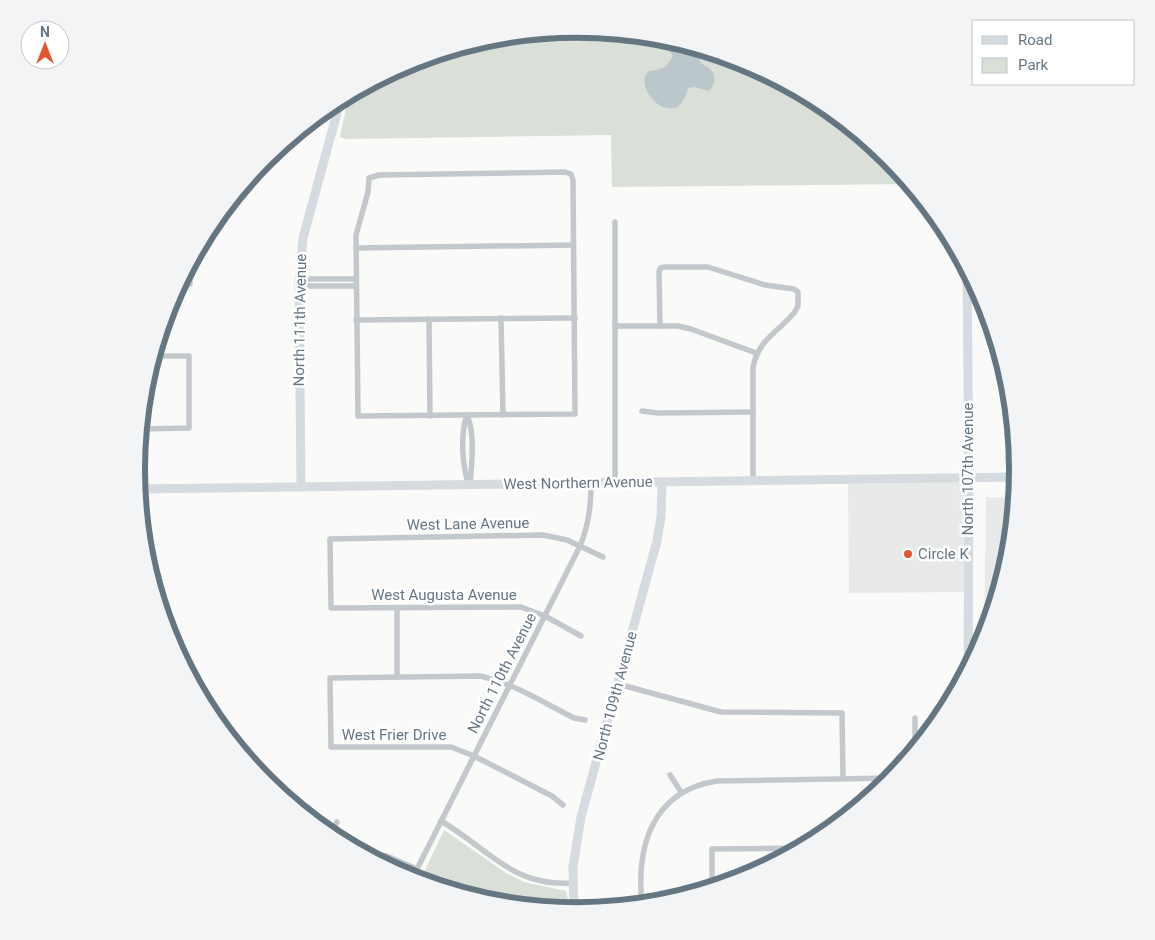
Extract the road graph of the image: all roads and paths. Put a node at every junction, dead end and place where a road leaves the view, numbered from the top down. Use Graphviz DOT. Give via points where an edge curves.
graph roads {
  1 [pos="338,109"];
  2 [pos="614,222"];
  3 [pos="573,245"];
  4 [pos="356,248"];
  5 [pos="356,279"];
  6 [pos="299,283"];
  7 [pos="967,283"];
  8 [pos="356,286"];
  9 [pos="501,318"];
  10 [pos="575,318"];
  11 [pos="429,319"];
  12 [pos="356,320"];
  13 [pos="615,326"];
  14 [pos="660,326"];
  15 [pos="756,353"];
  16 [pos="161,356"];
  17 [pos="642,411"];
  18 [pos="753,412"];
  19 [pos="467,415"];
  20 [pos="503,415"];
  21 [pos="430,416"];
  22 [pos="147,429"];
  23 [pos="1010,477"];
  24 [pos="969,478"];
  25 [pos="753,480"];
  26 [pos="591,482"];
  27 [pos="615,482"];
  28 [pos="662,482"];
  29 [pos="469,485"];
  30 [pos="301,487"];
  31 [pos="146,489"];
  32 [pos="580,546"];
  33 [pos="603,557"];
  34 [pos="330,608"];
  35 [pos="396,608"];
  36 [pos="545,616"];
  37 [pos="581,636"];
  38 [pos="968,654"];
  39 [pos="397,677"];
  40 [pos="618,684"];
  41 [pos="509,686"];
  42 [pos="915,718"];
  43 [pos="585,720"];
  44 [pos="915,740"];
  45 [pos="474,756"];
  46 [pos="670,775"];
  47 [pos="843,778"];
  48 [pos="881,778"];
  49 [pos="681,792"];
  50 [pos="563,805"];
  51 [pos="441,821"];
  52 [pos="337,822"];
  53 [pos="334,827"];
  54 [pos="788,848"];
  55 [pos="381,855"];
  56 [pos="712,881"];
  57 [pos="573,883"];
  58 [pos="642,898"];
  59 [pos="574,902"];
  1 -- 6 [label="street, North 111th Avenue" via="303,238"];
  2 -- 13 [label="street"];
  3 -- 4 [label="street"];
  3 -- 4 [label="street" via="573,180 571,174 565,172 379,175 369,178"];
  3 -- 10 [label="street"];
  4 -- 5 [label="street"];
  5 -- 6 [label="street" via="309,279"];
  5 -- 8 [label="street"];
  6 -- 8 [label="street"];
  6 -- 30 [label="street, North 111th Avenue"];
  7 -- 24 [label="street, North 107th Avenue"];
  8 -- 12 [label="street"];
  9 -- 10 [label="street"];
  9 -- 11 [label="street"];
  9 -- 20 [label="street"];
  10 -- 20 [label="street" via="575,414"];
  11 -- 12 [label="street"];
  11 -- 21 [label="street"];
  12 -- 21 [label="street" via="358,416"];
  13 -- 14 [label="street"];
  13 -- 27 [label="street"];
  14 -- 15 [label="street" via="691,329"];
  14 -- 15 [label="street" via="660,268 708,267 765,285 794,289 798,292 798,306 794,313"];
  15 -- 18 [label="street" via="752,367"];
  16 -- 22 [label="street" via="189,356 189,428"];
  17 -- 18 [label="street"];
  18 -- 25 [label="street"];
  19 -- 20 [label="street"];
  19 -- 21 [label="street"];
  19 -- 29 [label="street" via="471,425"];
  23 -- 24 [label="street, West Northern Avenue"];
  24 -- 25 [label="street, West Northern Avenue"];
  24 -- 38 [label="street, North 107th Avenue"];
  25 -- 28 [label="street, West Northern Avenue"];
  26 -- 27 [label="street, West Northern Avenue"];
  26 -- 29 [label="street, West Northern Avenue"];
  26 -- 32 [label="street, North 110th Avenue" via="589,520"];
  27 -- 28 [label="street, West Northern Avenue"];
  28 -- 40 [label="street, North 109th Avenue" via="659,531"];
  29 -- 30 [label="street, West Northern Avenue"];
  30 -- 31 [label="street, West Northern Avenue"];
  32 -- 33 [label="street, West Lane Avenue"];
  32 -- 34 [label="street, West Lane Avenue" via="543,536 330,539"];
  32 -- 36 [label="street, North 110th Avenue"];
  34 -- 35 [label="street, West Augusta Avenue"];
  35 -- 36 [label="street, West Augusta Avenue" via="512,606"];
  35 -- 39 [label="street"];
  36 -- 37 [label="street, West Augusta Avenue"];
  36 -- 41 [label="street, North 110th Avenue"];
  39 -- 41 [label="street" via="480,676"];
  39 -- 45 [label="street, West Frier Drive" via="330,678 331,748 441,746"];
  40 -- 47 [label="street" via="721,712 842,713"];
  40 -- 57 [label="street, North 109th Avenue" via="581,816"];
  41 -- 43 [label="street" via="574,718"];
  41 -- 45 [label="street, North 110th Avenue"];
  42 -- 44 [label="street"];
  45 -- 50 [label="street, West Frier Drive" via="552,796"];
  45 -- 51 [label="street, North 110th Avenue"];
  46 -- 49 [label="street"];
  47 -- 48 [label="street"];
  47 -- 49 [label="street" via="718,780"];
  49 -- 58 [label="street" via="656,817 645,840"];
  51 -- 55 [label="street, North 110th Avenue" via="417,869"];
  51 -- 57 [label="street" via="515,873 540,882"];
  52 -- 53 [label="street"];
  54 -- 56 [label="street" via="712,849"];
  57 -- 59 [label="street, North 109th Avenue"];
}
